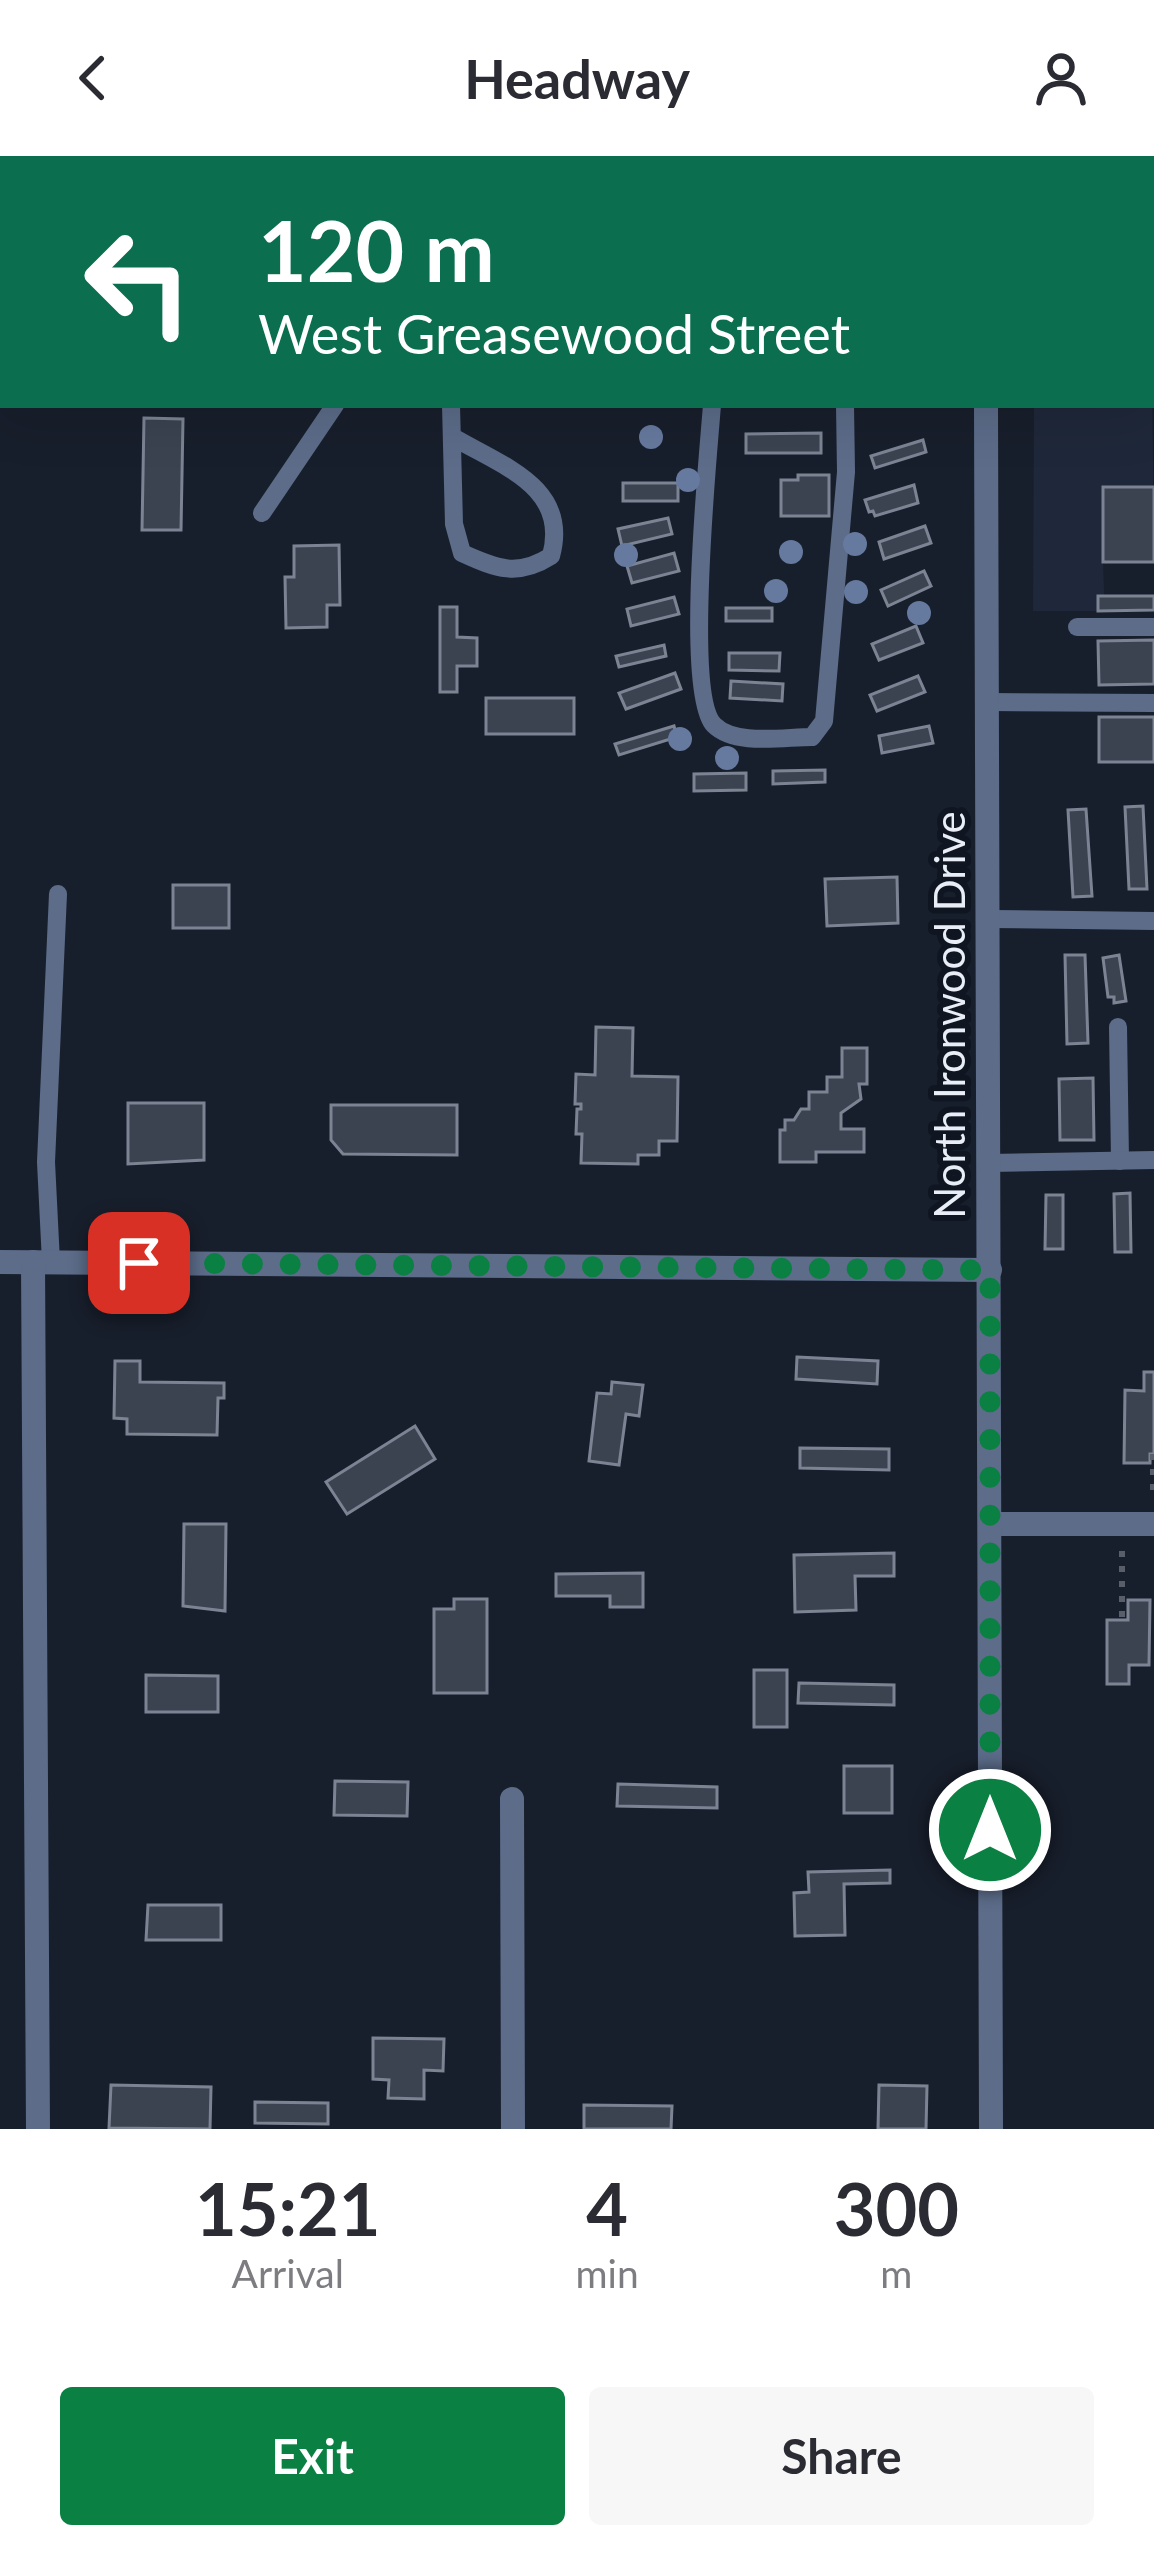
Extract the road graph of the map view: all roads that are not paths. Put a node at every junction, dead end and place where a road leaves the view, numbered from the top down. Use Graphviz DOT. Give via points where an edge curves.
graph roads {
  1 [pos="333,408"];
  2 [pos="452,408"];
  3 [pos="712,408"];
  4 [pos="845,408"];
  5 [pos="986,408"];
  6 [pos="453,437"];
  7 [pos="262,513"];
  8 [pos="1078,627"];
  9 [pos="1154,627"];
  10 [pos="988,703"];
  11 [pos="1154,703"];
  12 [pos="58,894"];
  13 [pos="989,919"];
  14 [pos="1154,921"];
  15 [pos="1118,1027"];
  16 [pos="1154,1160"];
  17 [pos="1120,1161"];
  18 [pos="989,1163"];
  19 [pos="0,1262"];
  20 [pos="42,1262"];
  21 [pos="990,1270"];
  22 [pos="991,1524"];
  23 [pos="1154,1524"];
  24 [pos="512,1799"];
  25 [pos="38,2129"];
  26 [pos="513,2129"];
  27 [pos="991,2129"];
  1 -- 7 [label="lane"];
  2 -- 6 [label="lane"];
  3 -- 4 [label="lane" via="701,694 711,723 732,736 812,737 824,722"];
  5 -- 10 [label="street, North Ironwood Drive"];
  6 -- 6 [label="lane" via="462,554 528,571 551,556 552,507 526,479"];
  8 -- 9 [label="lane"];
  10 -- 11 [label="lane"];
  10 -- 13 [label="street, North Ironwood Drive"];
  12 -- 20 [label="lane"];
  13 -- 14 [label="lane"];
  13 -- 18 [label="street, North Ironwood Drive"];
  15 -- 17 [label="lane"];
  16 -- 17 [label="lane"];
  17 -- 18 [label="lane"];
  18 -- 21 [label="street, North Ironwood Drive"];
  19 -- 20 [label="street"];
  20 -- 21 [label="street"];
  20 -- 25 [label="street"];
  21 -- 22 [label="street, North Ironwood Drive"];
  22 -- 23 [label="street"];
  22 -- 27 [label="street, North Ironwood Drive"];
  24 -- 26 [label="street"];
}
